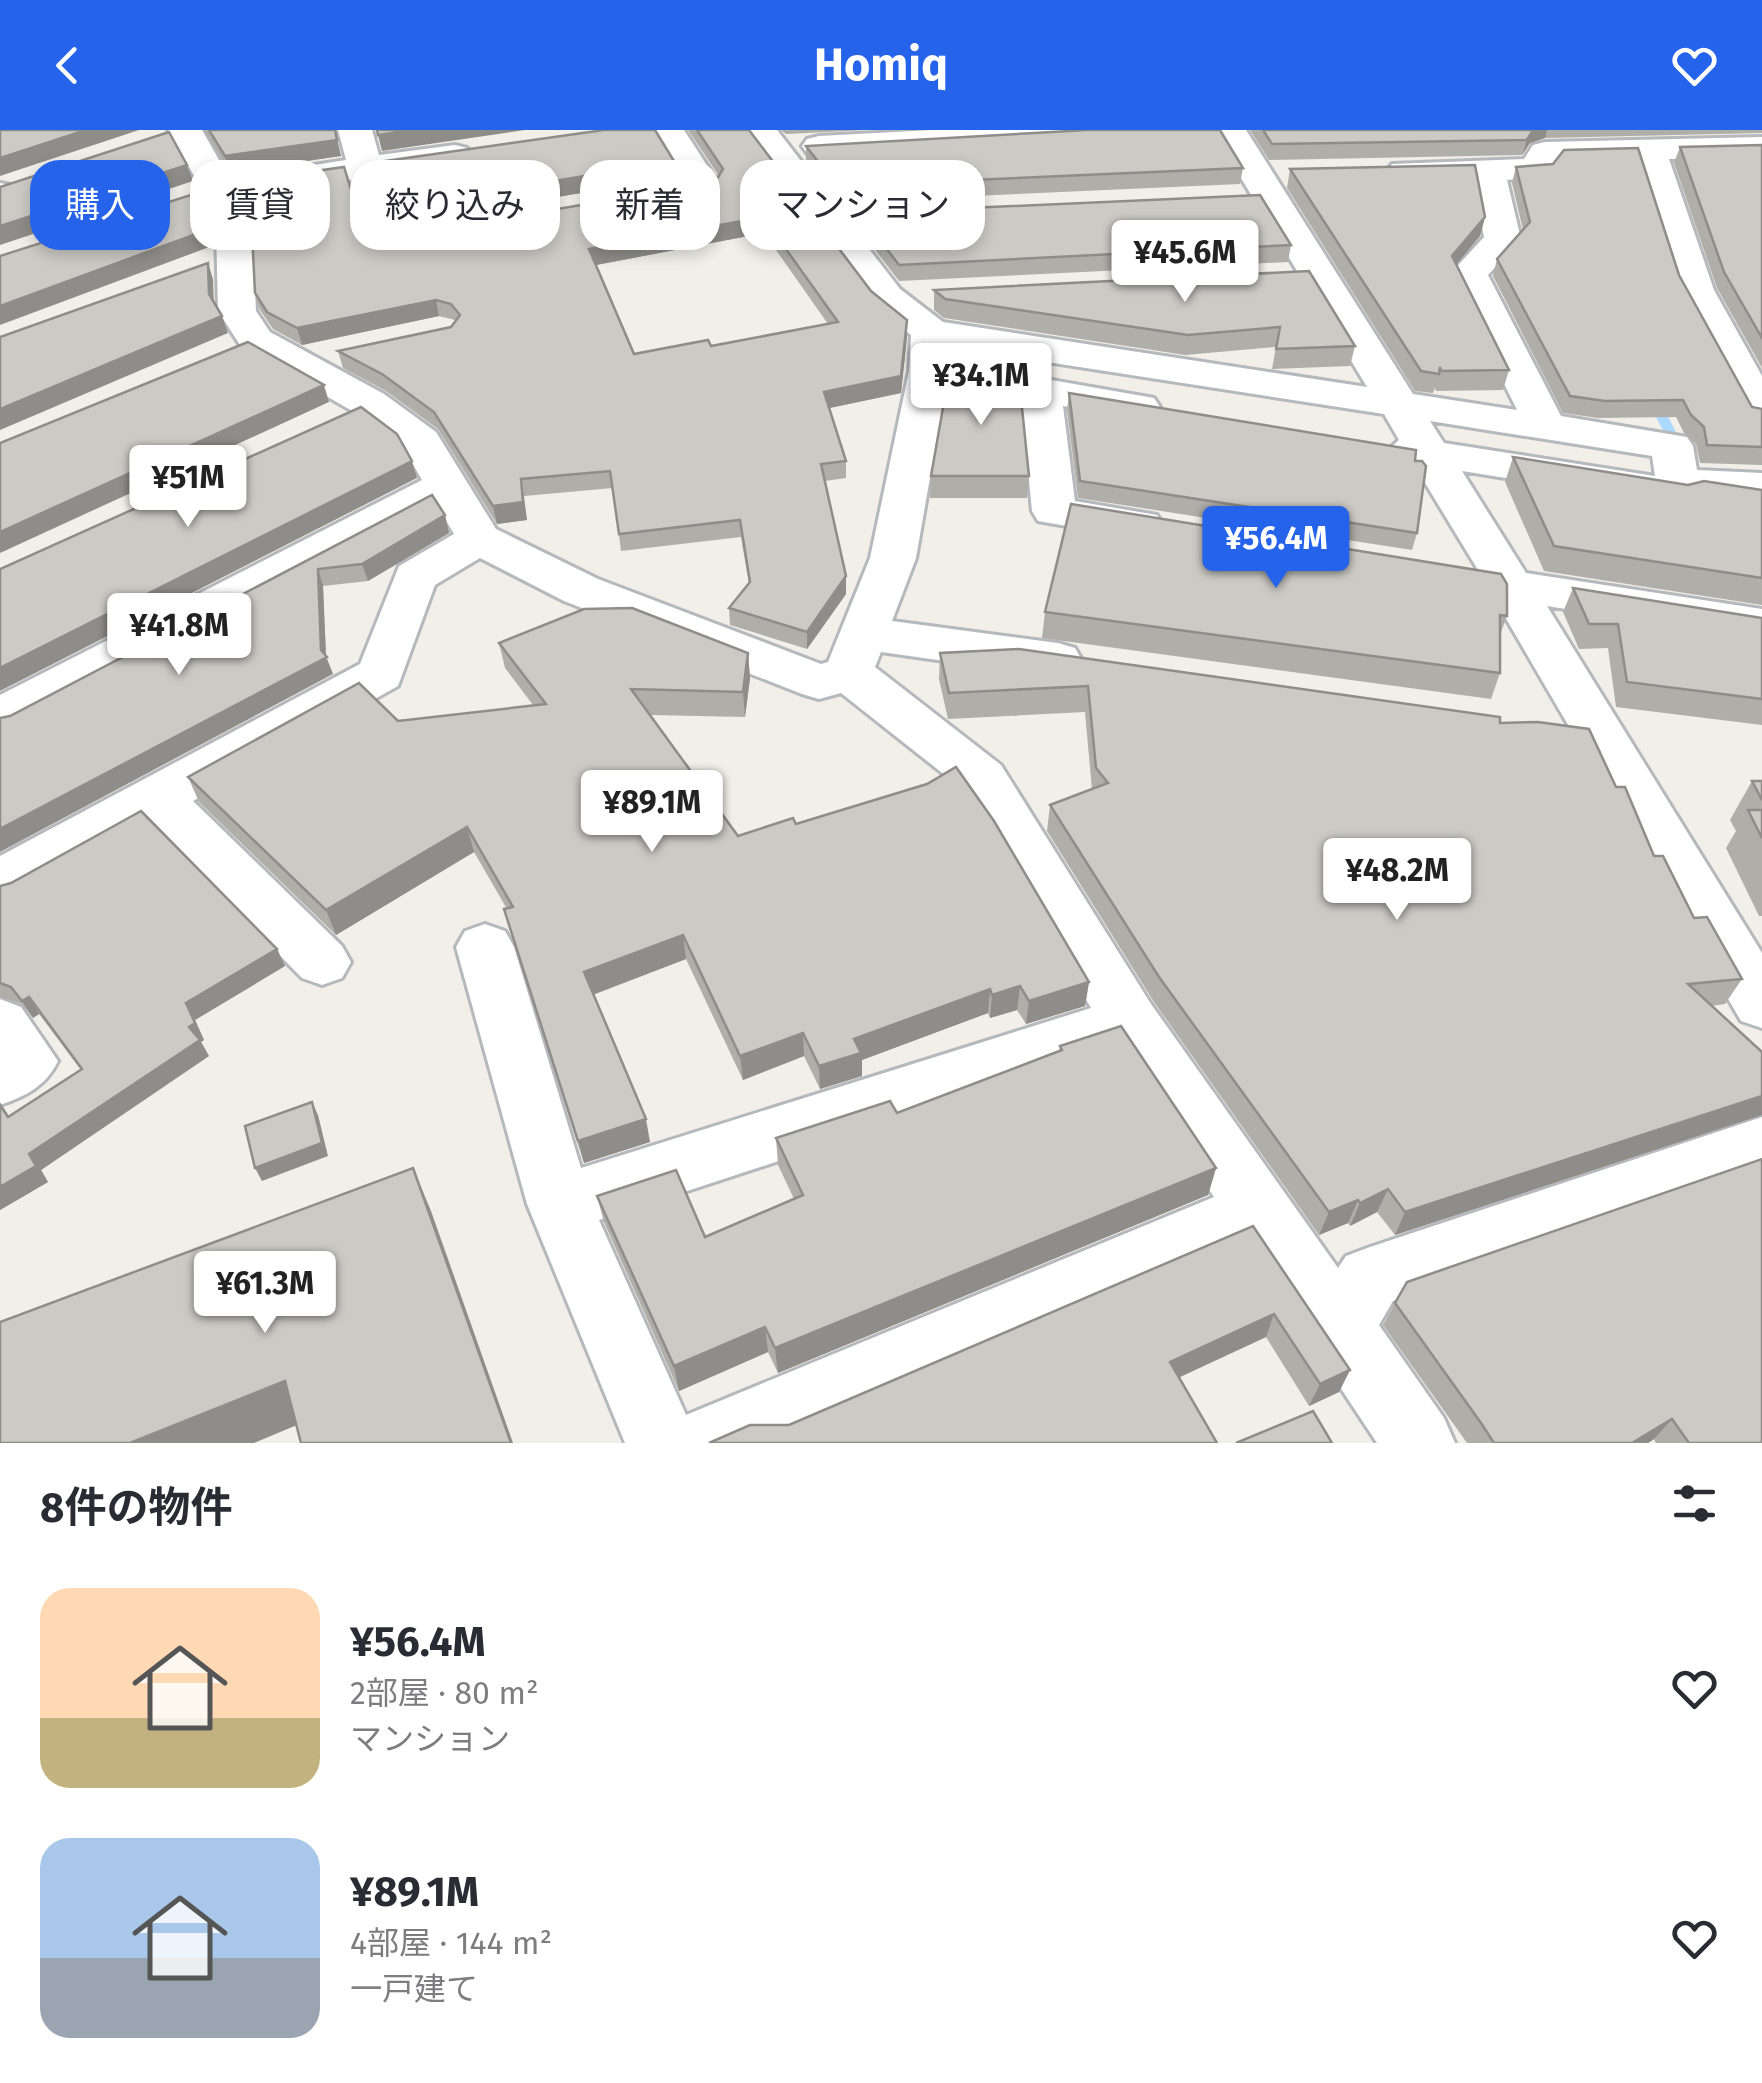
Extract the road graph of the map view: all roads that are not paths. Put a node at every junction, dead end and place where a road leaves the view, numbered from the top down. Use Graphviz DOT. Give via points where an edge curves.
graph roads {
  1 [pos="355,130"];
  2 [pos="667,130"];
  3 [pos="1121,130"];
  4 [pos="1229,130"];
  5 [pos="970,133"];
  6 [pos="172,134"];
  7 [pos="766,139"];
  8 [pos="1538,141"];
  9 [pos="1762,147"];
  10 [pos="484,150"];
  11 [pos="1649,151"];
  12 [pos="365,160"];
  13 [pos="420,160"];
  14 [pos="686,160"];
  15 [pos="350,171"];
  16 [pos="1488,171"];
  17 [pos="1368,172"];
  18 [pos="30,182"];
  19 [pos="0,192"];
  20 [pos="30,198"];
  21 [pos="186,198"];
  22 [pos="170,203"];
  23 [pos="946,294"];
  24 [pos="886,297"];
  25 [pos="349,351"];
  26 [pos="930,352"];
  27 [pos="294,362"];
  28 [pos="1173,370"];
  29 [pos="1041,391"];
  30 [pos="369,403"];
  31 [pos="1400,404"];
  32 [pos="1762,413"];
  33 [pos="1546,427"];
  34 [pos="316,428"];
  35 [pos="1372,444"];
  36 [pos="1430,453"];
  37 [pos="1677,482"];
  38 [pos="448,484"];
  39 [pos="1762,486"];
  40 [pos="1187,533"];
  41 [pos="479,539"];
  42 [pos="1454,576"];
  43 [pos="1511,586"];
  44 [pos="1762,624"];
  45 [pos="856,653"];
  46 [pos="1109,667"];
  47 [pos="0,717"];
  48 [pos="1547,729"];
  49 [pos="1604,737"];
  50 [pos="156,797"];
  51 [pos="0,882"];
  52 [pos="485,948"];
  53 [pos="322,962"];
  54 [pos="1758,990"];
  55 [pos="1130,1021"];
  56 [pos="0,1024"];
  57 [pos="0,1079"];
  58 [pos="1762,1146"];
  59 [pos="559,1204"];
  60 [pos="1260,1208"];
  61 [pos="1340,1326"];
  62 [pos="661,1443"];
  63 [pos="706,1443"];
  64 [pos="1419,1443"];
  1 -- 12 [label="street"];
  2 -- 14 [label="street"];
  3 -- 5 [label="street"];
  4 -- 31 [label="street" via="1264,185 1301,276"];
  5 -- 7 [label="street"];
  6 -- 21 [label="street"];
  7 -- 24 [label="street" via="844,216"];
  8 -- 11 [label="street"];
  8 -- 16 [label="street" via="1536,170"];
  9 -- 11 [label="street"];
  10 -- 13 [label="street"];
  11 -- 32 [label="street" via="1695,290"];
  15 -- 21 [label="street"];
  16 -- 17 [label="street" via="1415,157"];
  16 -- 33 [label="street" via="1503,239 1469,274"];
  18 -- 19 [label="street"];
  19 -- 20 [label="street"];
  21 -- 22 [label="street"];
  21 -- 27 [label="street" via="234,228 216,262 237,311 237,348"];
  23 -- 24 [label="street"];
  24 -- 26 [label="street"];
  25 -- 27 [label="street"];
  26 -- 28 [label="street"];
  26 -- 29 [label="street"];
  26 -- 45 [label="street" via="893,558"];
  27 -- 30 [label="street"];
  28 -- 29 [label="street" via="1171,412"];
  28 -- 31 [label="street"];
  29 -- 40 [label="street" via="1054,511"];
  30 -- 34 [label="street"];
  30 -- 38 [label="street" via="421,442"];
  31 -- 33 [label="street"];
  31 -- 36 [label="street"];
  33 -- 37 [label="street" via="1672,446"];
  35 -- 36 [label="street"];
  36 -- 37 [label="street" via="1678,493"];
  36 -- 43 [label="street"];
  37 -- 39 [label="street"];
  38 -- 41 [label="street"];
  38 -- 47 [label="street"];
  41 -- 45 [label="street" via="581,590 819,682"];
  41 -- 50 [label="street" via="415,577 381,674"];
  42 -- 43 [label="street"];
  43 -- 44 [label="street"];
  43 -- 49 [label="street"];
  45 -- 46 [label="street"];
  45 -- 55 [label="street" via="983,778"];
  48 -- 49 [label="street"];
  49 -- 54 [label="street"];
  50 -- 51 [label="street"];
  50 -- 53 [label="street"];
  52 -- 59 [label="street"];
  55 -- 59 [label="street"];
  55 -- 60 [label="street"];
  56 -- 57 [label="street" via="28,1062"];
  58 -- 61 [label="street" via="1370,1278"];
  59 -- 62 [label="street"];
  60 -- 61 [label="street"];
  60 -- 63 [label="street"];
  61 -- 64 [label="street"];
}
